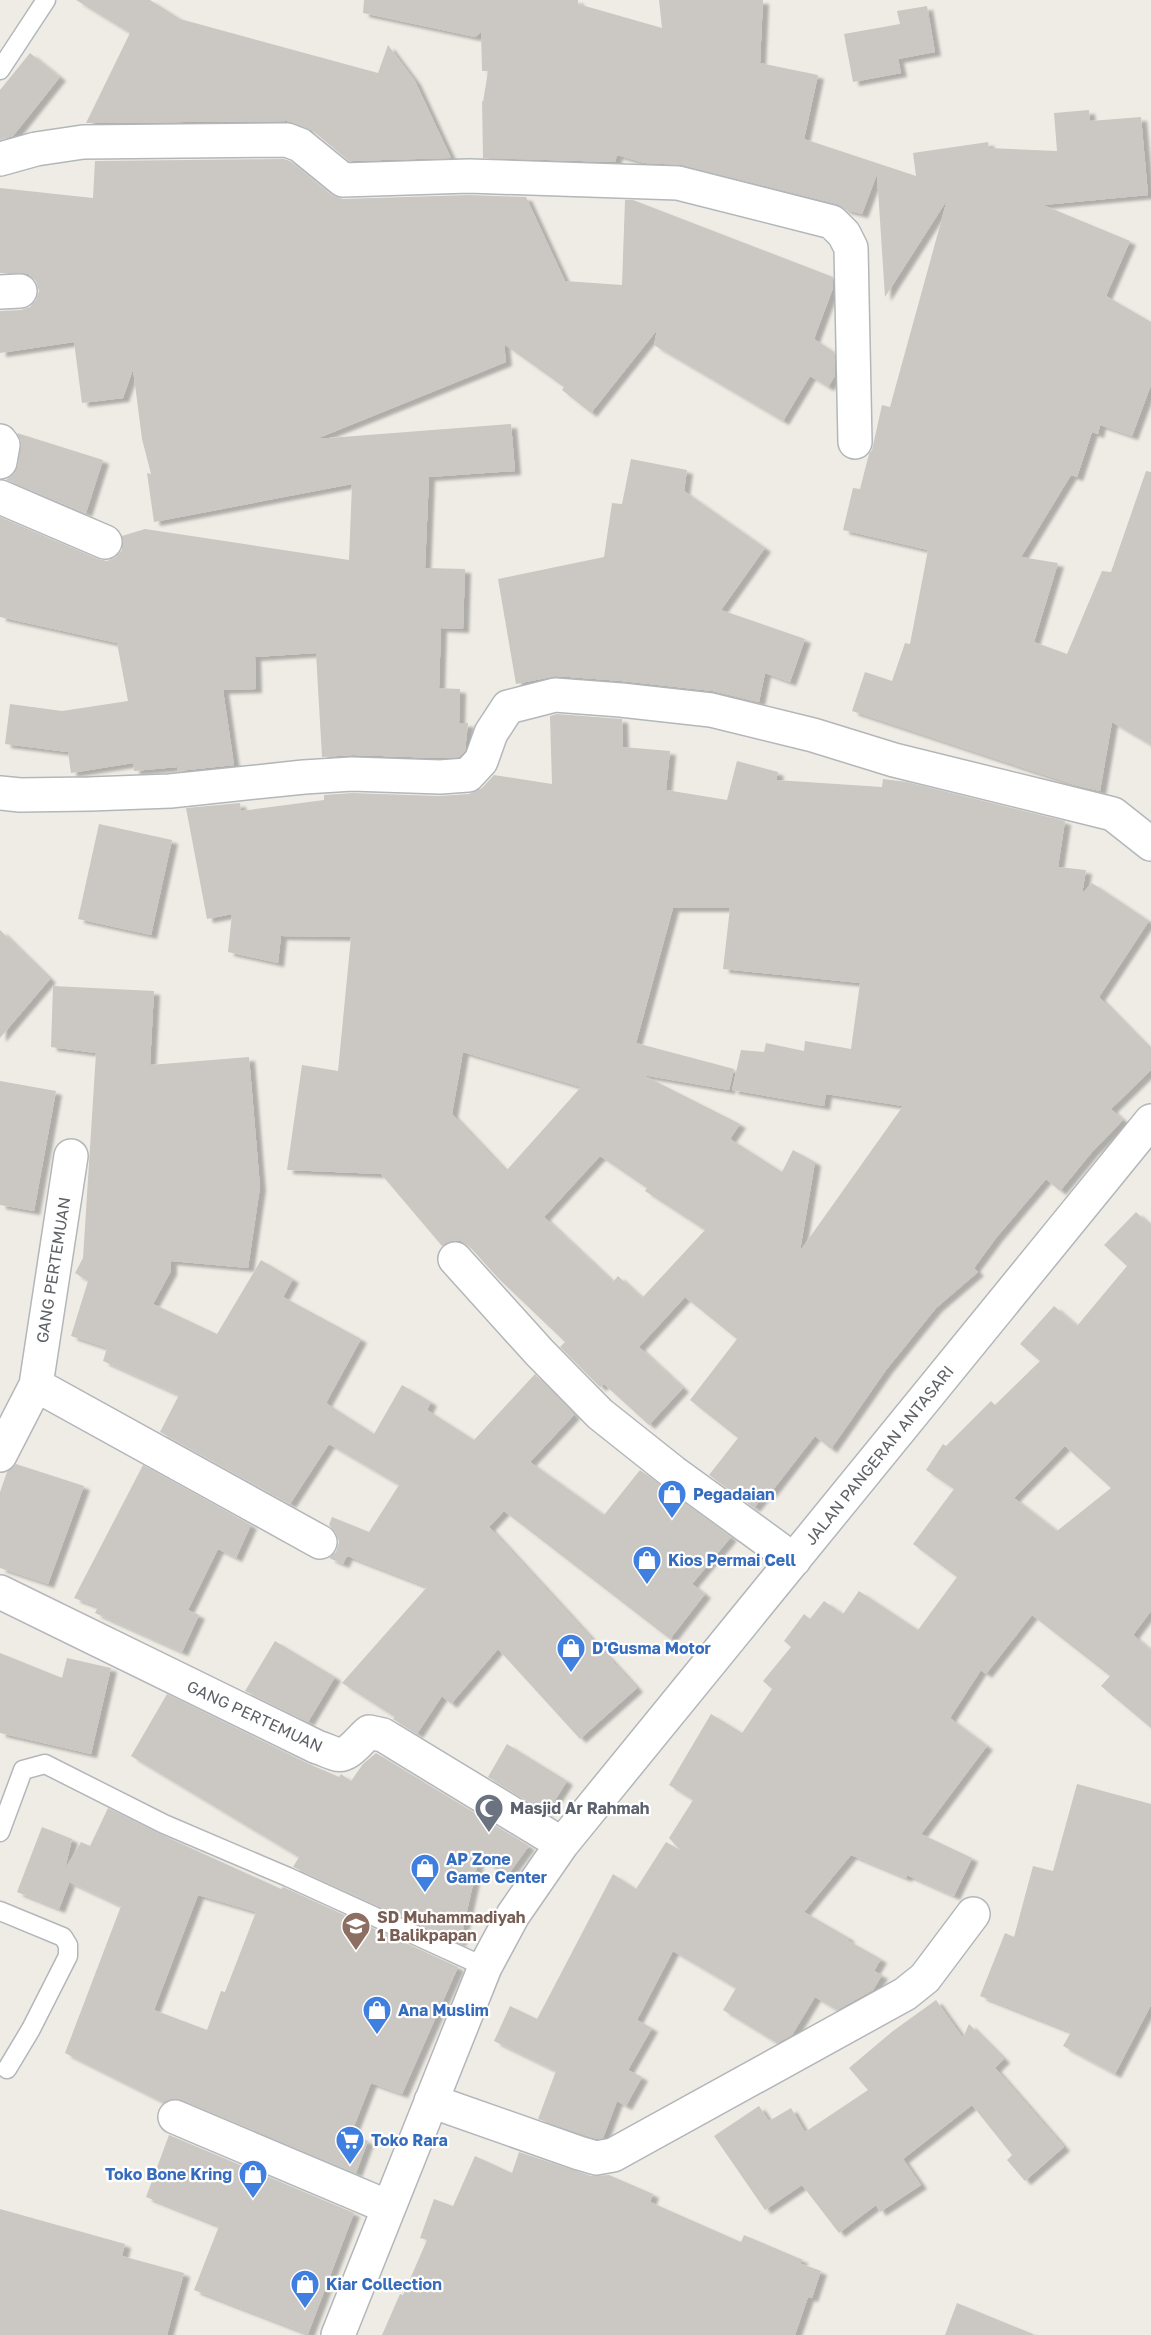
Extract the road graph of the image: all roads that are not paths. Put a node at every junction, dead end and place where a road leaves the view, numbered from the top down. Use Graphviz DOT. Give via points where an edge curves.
graph roads {
  1 [pos="46,0"];
  2 [pos="0,70"];
  3 [pos="0,159"];
  4 [pos="0,441"];
  5 [pos="855,442"];
  6 [pos="0,462"];
  7 [pos="0,498"];
  8 [pos="105,542"];
  9 [pos="0,793"];
  10 [pos="1151,844"];
  11 [pos="1151,1121"];
  12 [pos="71,1156"];
  13 [pos="455,1259"];
  14 [pos="36,1385"];
  15 [pos="0,1455"];
  16 [pos="320,1542"];
  17 [pos="794,1560"];
  18 [pos="0,1592"];
  19 [pos="0,1832"];
  20 [pos="562,1844"];
  21 [pos="0,1911"];
  22 [pos="973,1914"];
  23 [pos="485,1967"];
  24 [pos="7,2069"];
  25 [pos="431,2101"];
  26 [pos="175,2118"];
  27 [pos="388,2207"];
  28 [pos="338,2335"];
  1 -- 2 [label="lane"];
  3 -- 5 [label="street" via="83,142 287,140 300,145 344,180 469,176 678,183 832,222 851,248"];
  4 -- 6 [label="street"];
  7 -- 8 [label="street"];
  9 -- 10 [label="street" via="170,791 352,774 468,775 481,760 491,733 508,707 555,695 711,710 1113,814"];
  11 -- 17 [label="street, JALAN PANGERAN ANTASARI"];
  12 -- 14 [label="street, GANG PERTEMUAN"];
  13 -- 17 [label="street" via="600,1414"];
  14 -- 15 [label="street, GANG PERTEMUAN"];
  14 -- 16 [label="street"];
  17 -- 20 [label="street, JALAN PANGERAN ANTASARI"];
  18 -- 20 [label="street, GANG PERTEMUAN" via="316,1747 338,1755 369,1732 383,1735"];
  19 -- 23 [label="lane" via="23,1770 45,1764 164,1824"];
  20 -- 23 [label="street, JALAN PANGERAN ANTASARI" via="513,1915"];
  21 -- 24 [label="lane" via="63,1937 68,1945 68,1956"];
  22 -- 25 [label="street" via="925,1978 905,1994 613,2155 587,2156"];
  23 -- 25 [label="street, JALAN PANGERAN ANTASARI"];
  25 -- 27 [label="street, JALAN PANGERAN ANTASARI"];
  26 -- 27 [label="street"];
  27 -- 28 [label="street, JALAN PANGERAN ANTASARI"];
}
